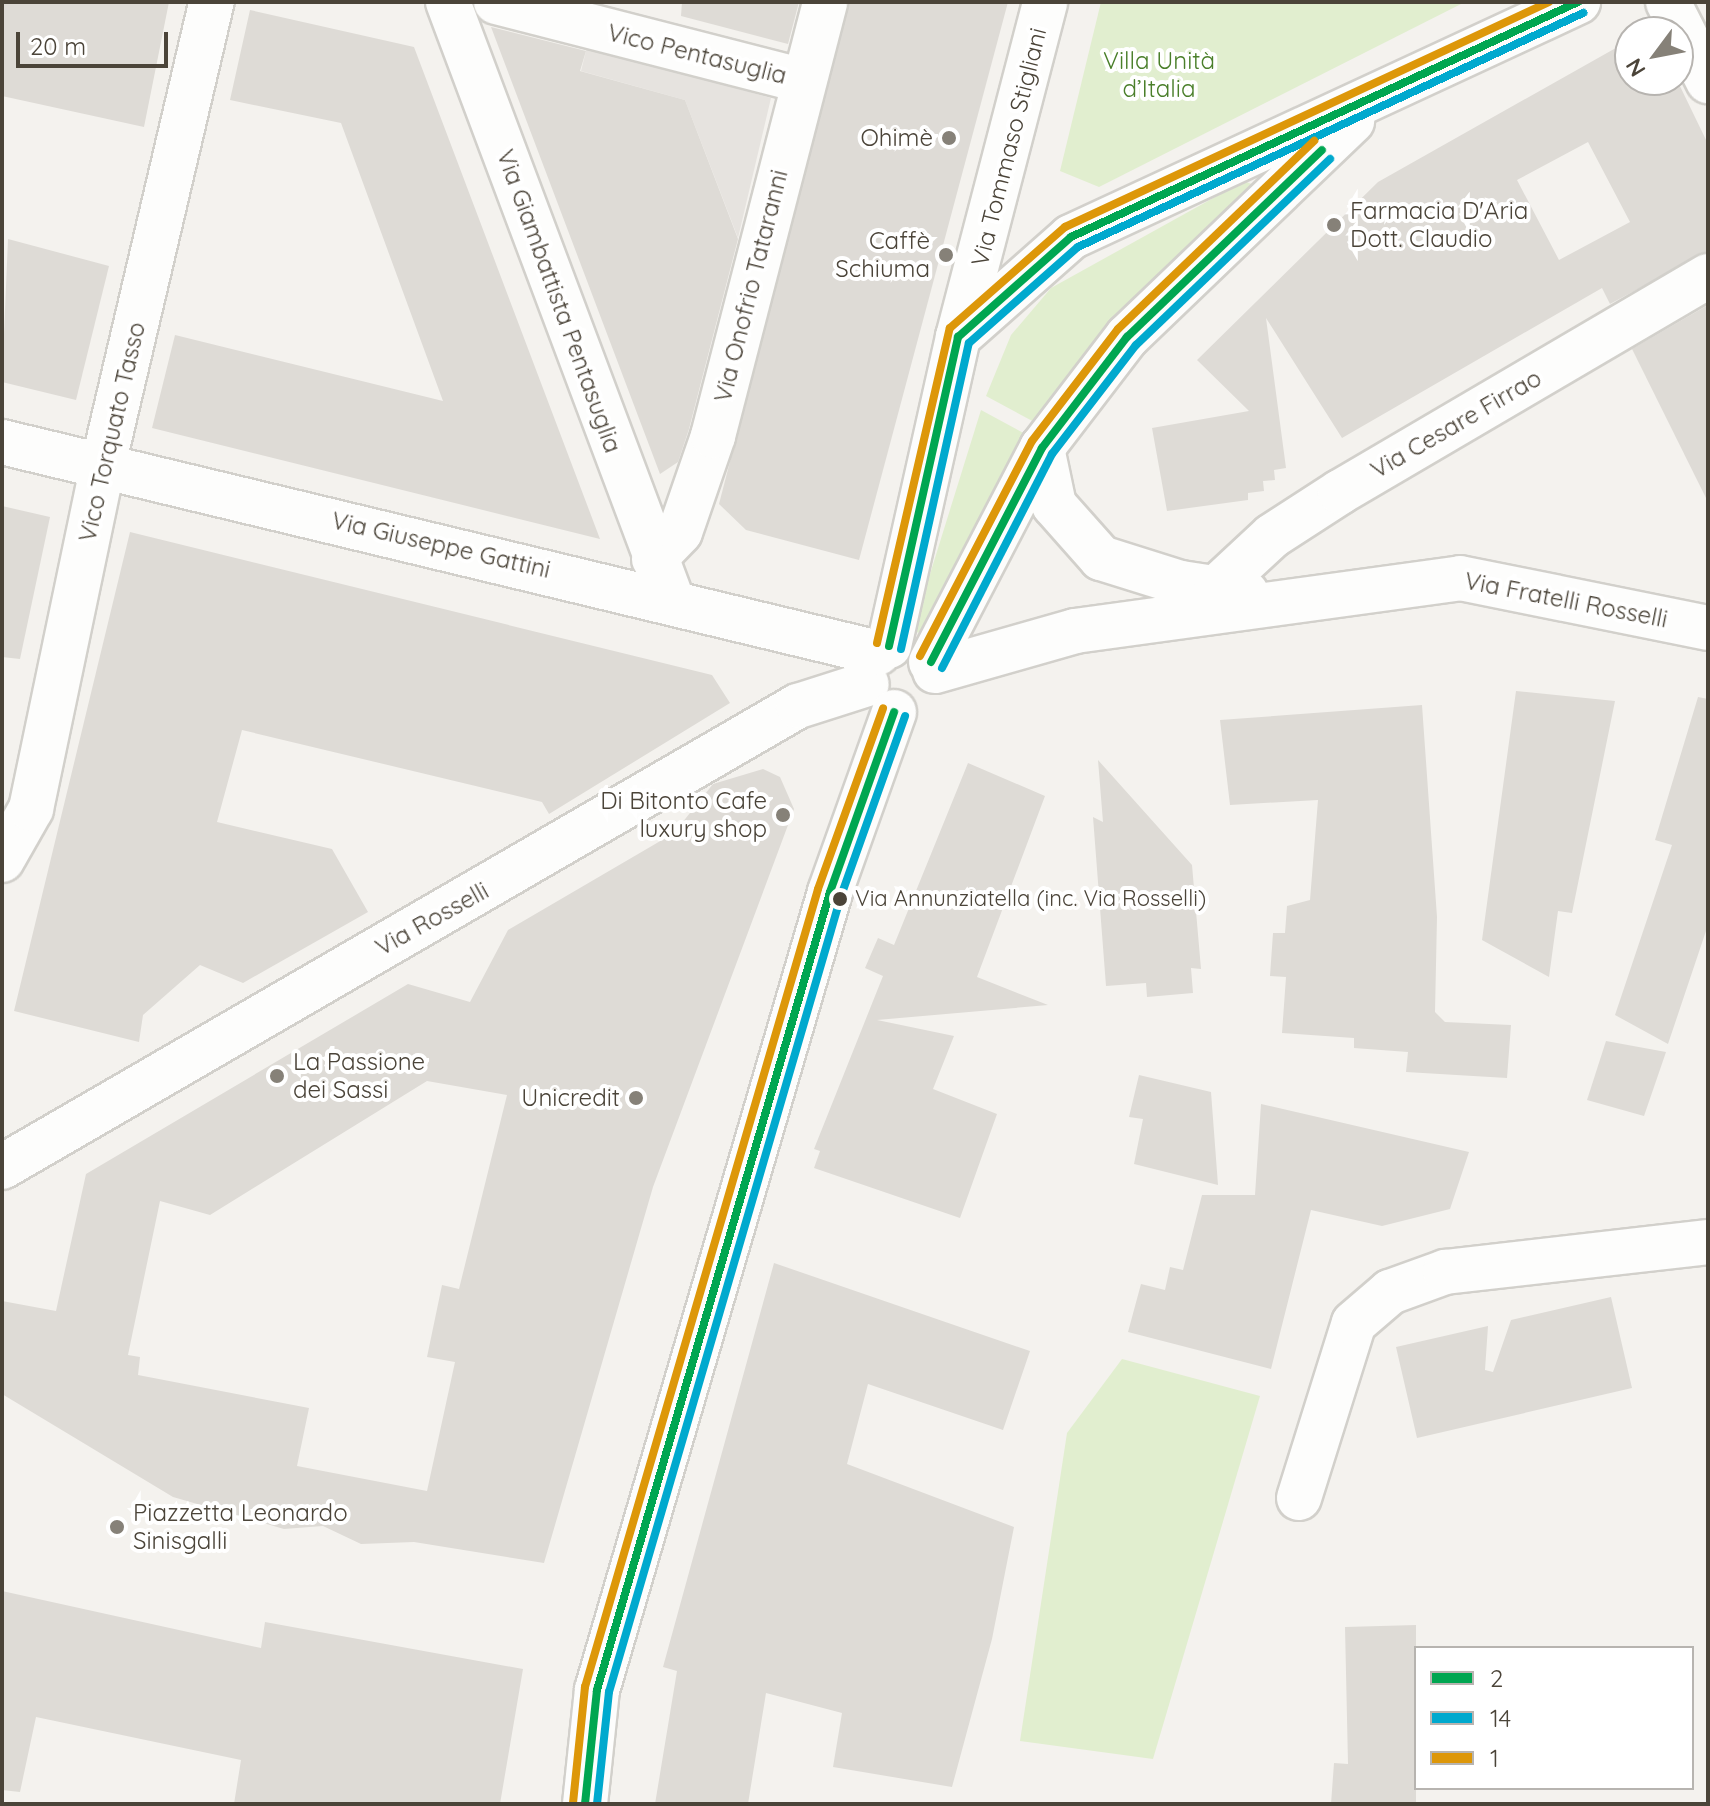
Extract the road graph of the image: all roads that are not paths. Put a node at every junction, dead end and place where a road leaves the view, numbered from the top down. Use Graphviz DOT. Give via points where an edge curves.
graph roads {
  1 [pos="212,2"];
  2 [pos="448,2"];
  3 [pos="496,2"];
  4 [pos="825,2"];
  5 [pos="1045,2"];
  6 [pos="1578,2"];
  7 [pos="1668,2"];
  8 [pos="804,81"];
  9 [pos="1708,81"];
  10 [pos="1377,97"];
  11 [pos="1708,276"];
  12 [pos="958,337"];
  13 [pos="2,442"];
  14 [pos="1042,448"];
  15 [pos="103,465"];
  16 [pos="654,559"];
  17 [pos="1216,588"];
  18 [pos="1280,598"];
  19 [pos="672,600"];
  20 [pos="1708,628"];
  21 [pos="933,667"];
  22 [pos="882,674"];
  23 [pos="4,859"];
  24 [pos="2,1167"];
  25 [pos="1708,1242"];
  26 [pos="1299,1498"];
  27 [pos="585,1804"];
  1 -- 15 [label="street, Vico Torquato Tasso"];
  2 -- 16 [label="street, Via Giambattista Pentasuglia"];
  3 -- 8 [label="street, Vico Pentasuglia"];
  4 -- 8 [label="street, Via Onofrio Tataranni"];
  5 -- 12 [label="street, Via Tommaso Stigliani"];
  6 -- 10 [label="street"];
  7 -- 9 [label="street"];
  8 -- 16 [label="street, Via Onofrio Tataranni" via="713,436 680,532"];
  10 -- 12 [label="street" via="1071,237"];
  10 -- 14 [label="street" via="1127,337"];
  11 -- 17 [label="street, Via Cesare Firrao" via="1340,492 1272,536"];
  12 -- 22 [label="street, Via Tommaso Stigliani"];
  13 -- 15 [label="street, Via Giuseppe Gattini"];
  14 -- 17 [label="street, Via Fratelli Rosselli" via="1054,505 1101,558"];
  14 -- 21 [label="street"];
  15 -- 19 [label="street, Via Giuseppe Gattini"];
  15 -- 23 [label="street, Vico Torquato Tasso" via="31,809"];
  16 -- 19 [label="street, Via Giambattista Pentasuglia"];
  17 -- 18 [label="street, Via Fratelli Rosselli"];
  18 -- 20 [label="street, Via Fratelli Rosselli" via="1460,578"];
  18 -- 21 [label="street, Via Fratelli Rosselli" via="1075,631"];
  19 -- 22 [label="street, Via Giuseppe Gattini"];
  21 -- 22 [label="street, Via Giuseppe Gattini" via="910,645"];
  21 -- 22 [label="street, Via Rosselli" via="925,703"];
  22 -- 24 [label="street, Via Rosselli" via="798,706"];
  22 -- 27 [label="street, Via Tommaso Stigliani" via="830,892 597,1690"];
  25 -- 26 [label="street" via="1445,1272 1390,1292 1354,1323"];
}
